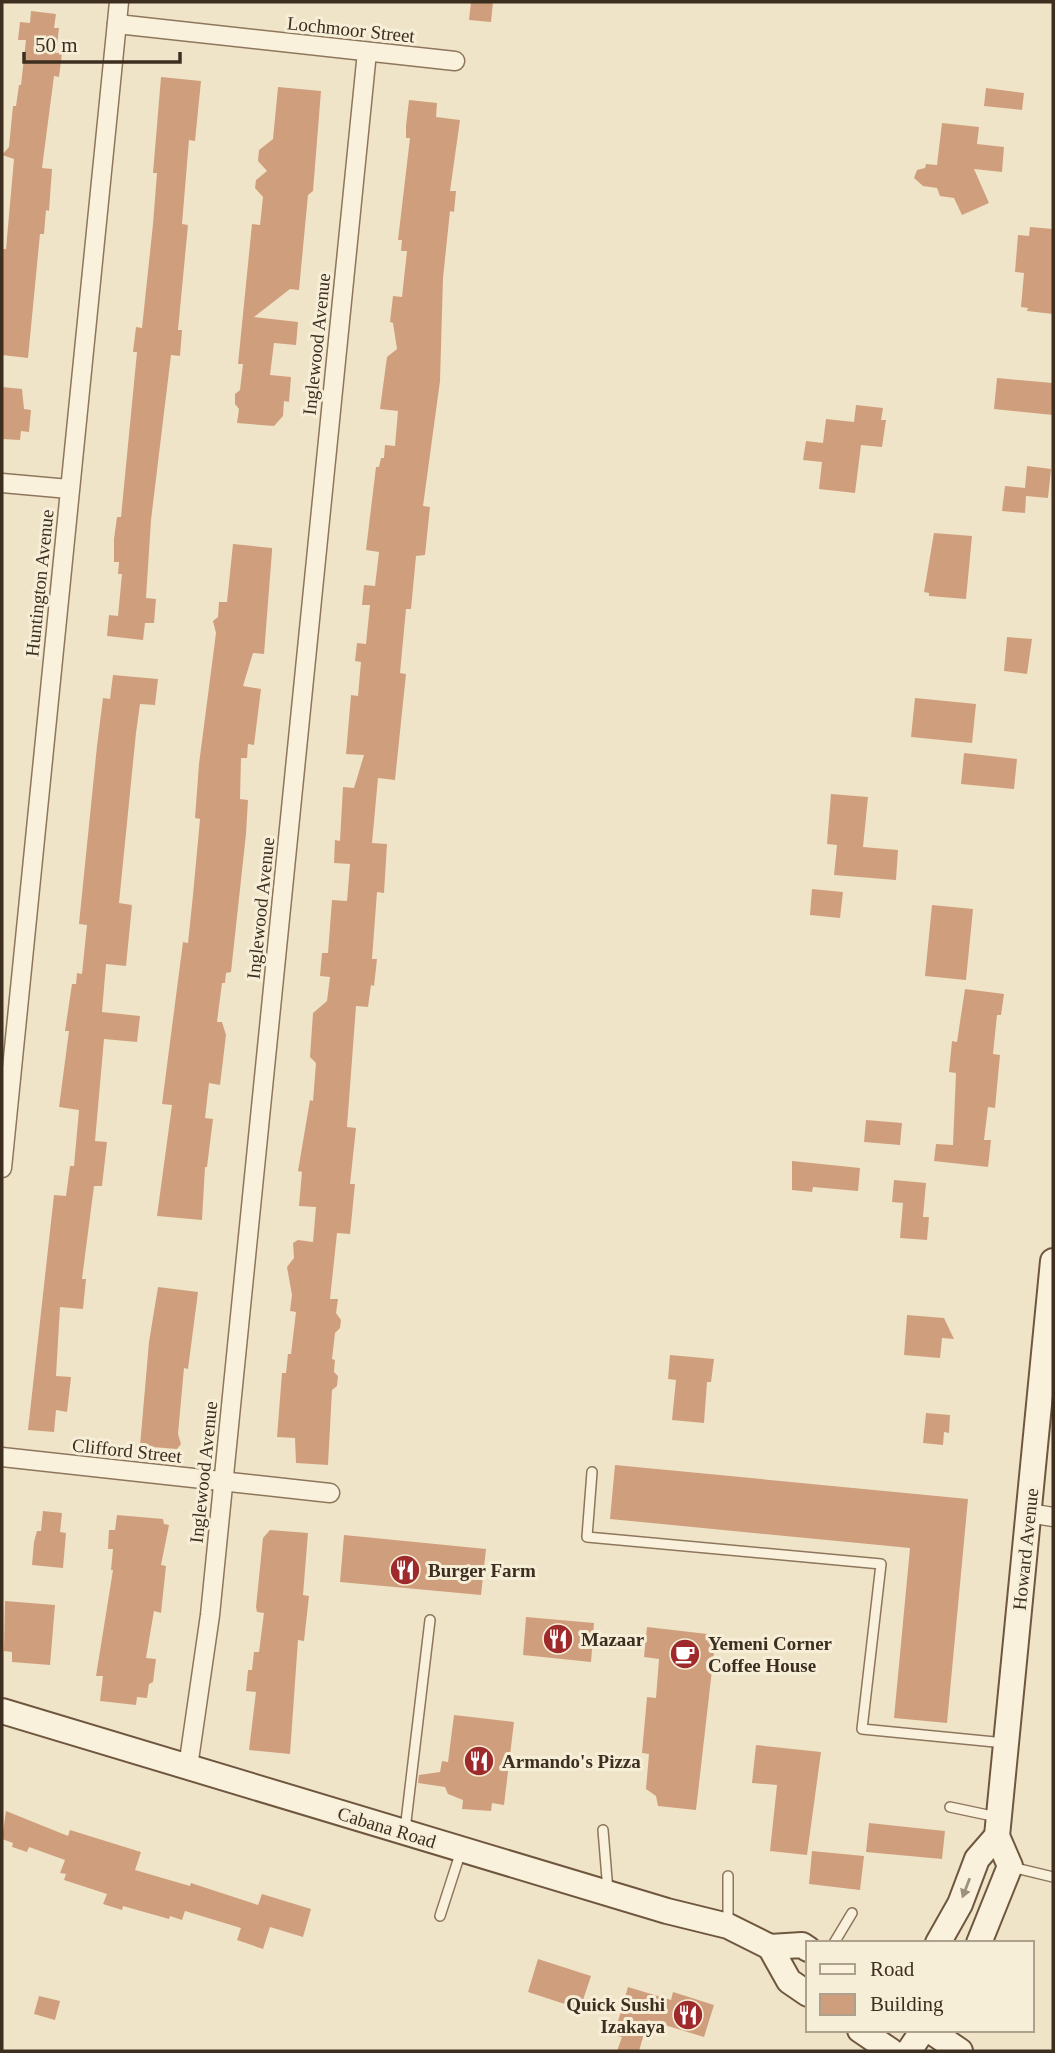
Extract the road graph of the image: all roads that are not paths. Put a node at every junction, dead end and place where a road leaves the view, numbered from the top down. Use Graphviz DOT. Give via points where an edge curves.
graph roads {
  1 [pos="119,2"];
  2 [pos="117,24"];
  3 [pos="367,52"];
  4 [pos="455,61"];
  5 [pos="2,483"];
  6 [pos="69,489"];
  7 [pos="2,1168"];
  8 [pos="1053,1261"];
  9 [pos="2,1457"];
  10 [pos="592,1472"];
  11 [pos="223,1482"];
  12 [pos="330,1493"];
  13 [pos="1028,1513"];
  14 [pos="1053,1517"];
  15 [pos="430,1620"];
  16 [pos="2,1711"];
  17 [pos="1006,1743"];
  18 [pos="188,1767"];
  19 [pos="950,1807"];
  20 [pos="998,1827"];
  21 [pos="603,1830"];
  22 [pos="405,1832"];
  23 [pos="461,1849"];
  24 [pos="1010,1866"];
  25 [pos="728,1876"];
  26 [pos="1053,1877"];
  27 [pos="608,1893"];
  28 [pos="852,1913"];
  29 [pos="440,1916"];
  30 [pos="728,1926"];
  31 [pos="835,1941"];
  32 [pos="939,1941"];
  33 [pos="980,1941"];
  34 [pos="770,1947"];
  35 [pos="806,1948"];
  36 [pos="806,1993"];
  37 [pos="922,2032"];
  38 [pos="932,2032"];
  39 [pos="909,2051"];
  40 [pos="960,2051"];
  1 -- 2 [label="street, Huntington Avenue"];
  2 -- 3 [label="street, Lochmoor Street"];
  2 -- 6 [label="street, Huntington Avenue"];
  3 -- 4 [label="street, Lochmoor Street"];
  3 -- 11 [label="street, Inglewood Avenue"];
  5 -- 6 [label="street"];
  6 -- 7 [label="street, Huntington Avenue"];
  8 -- 13 [label="main road, Howard Avenue"];
  9 -- 11 [label="street, Clifford Street"];
  10 -- 17 [label="lane" via="587,1537 881,1564 862,1729"];
  11 -- 12 [label="street, Clifford Street"];
  11 -- 18 [label="street, Inglewood Avenue"];
  13 -- 14 [label="street"];
  13 -- 17 [label="main road, Howard Avenue"];
  15 -- 22 [label="lane"];
  16 -- 18 [label="main road, Cabana Road"];
  17 -- 20 [label="main road, Howard Avenue"];
  18 -- 22 [label="main road, Cabana Road"];
  19 -- 20 [label="lane"];
  20 -- 24 [label="main road, Howard Avenue"];
  20 -- 32 [label="main road, one-way" via="977,1858 960,1904"];
  21 -- 27 [label="lane"];
  22 -- 23 [label="main road, Cabana Road"];
  23 -- 27 [label="main road, Cabana Road"];
  23 -- 29 [label="lane"];
  24 -- 26 [label="lane"];
  24 -- 33 [label="main road"];
  25 -- 30 [label="lane"];
  27 -- 30 [label="main road, Cabana Road"];
  28 -- 31 [label="lane"];
  30 -- 34 [label="main road, Cabana Road"];
  34 -- 35 [label="main road, Cabana Road"];
  34 -- 36 [label="main road" via="789,1982"];
  37 -- 39 [label="main road"];
  38 -- 40 [label="main road"];
}
